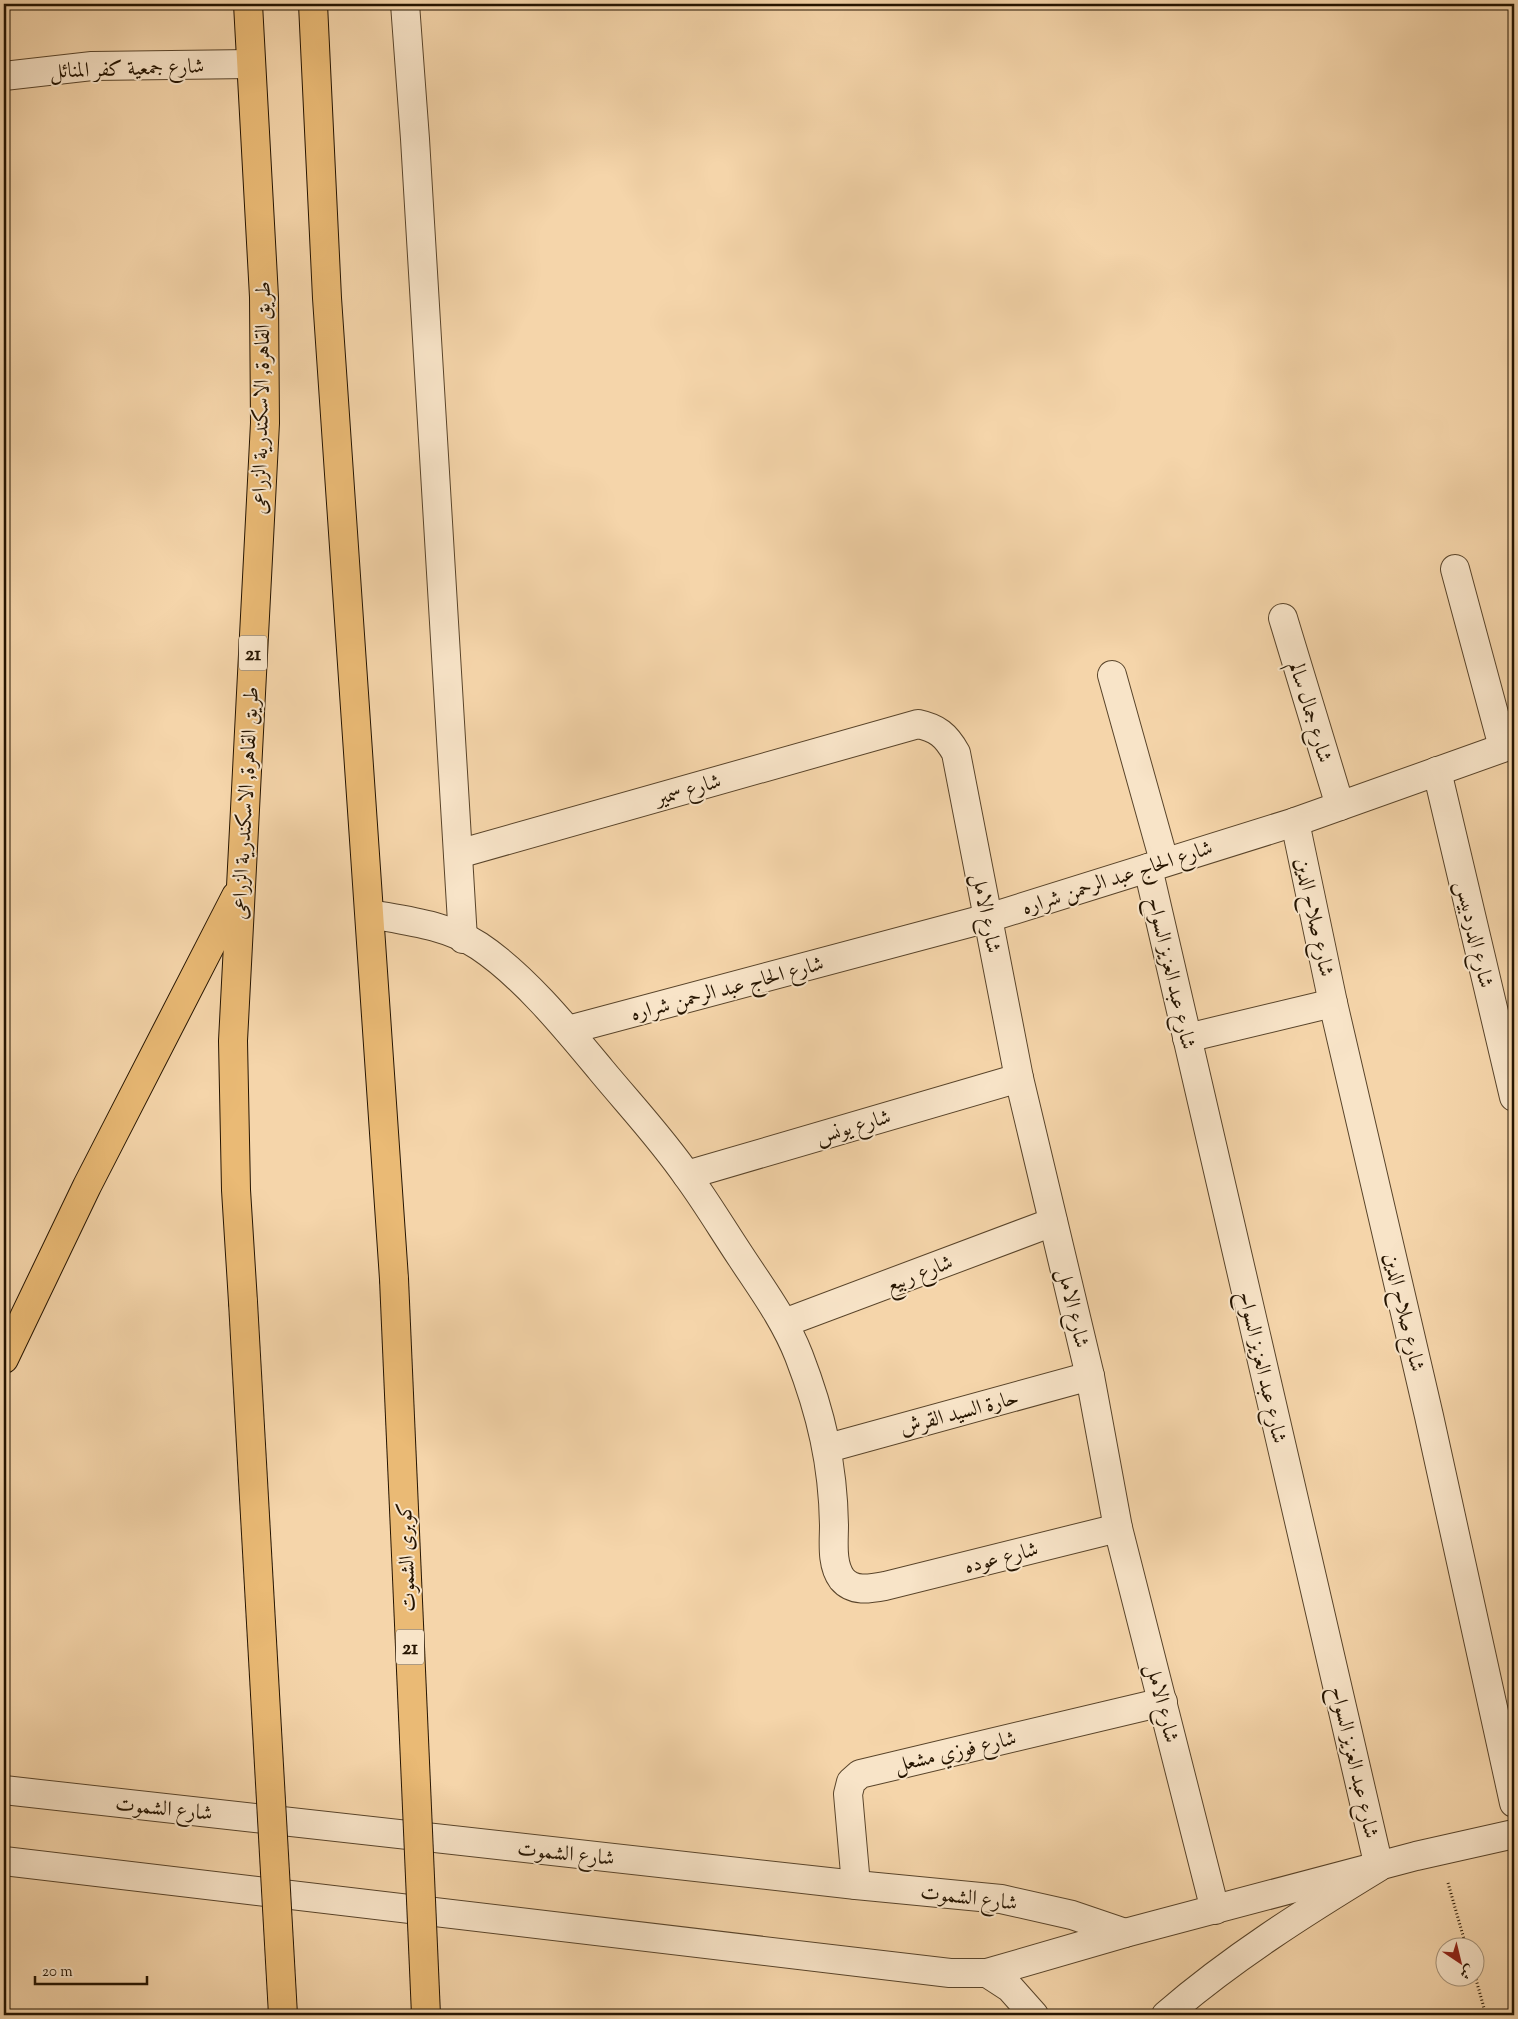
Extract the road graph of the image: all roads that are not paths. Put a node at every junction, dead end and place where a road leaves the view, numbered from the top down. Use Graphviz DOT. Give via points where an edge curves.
graph roads {
  1 [pos="248,4"];
  2 [pos="313,4"];
  3 [pos="405,4"];
  4 [pos="251,64"];
  5 [pos="4,76"];
  6 [pos="1455,569"];
  7 [pos="1283,618"];
  8 [pos="1112,675"];
  9 [pos="918,724"];
  10 [pos="1509,745"];
  11 [pos="1437,772"];
  12 [pos="1340,806"];
  13 [pos="1295,822"];
  14 [pos="458,854"];
  15 [pos="1156,865"];
  16 [pos="240,888"];
  17 [pos="370,914"];
  18 [pos="988,918"];
  19 [pos="463,939"];
  20 [pos="1333,1003"];
  21 [pos="568,1030"];
  22 [pos="1187,1038"];
  23 [pos="1020,1078"];
  24 [pos="1514,1097"];
  25 [pos="687,1175"];
  26 [pos="1053,1222"];
  27 [pos="784,1323"];
  28 [pos="4,1359"];
  29 [pos="1090,1376"];
  30 [pos="828,1448"];
  31 [pos="1118,1528"];
  32 [pos="1163,1702"];
  33 [pos="4,1790"];
  34 [pos="1514,1803"];
  35 [pos="1514,1834"];
  36 [pos="4,1861"];
  37 [pos="1379,1867"];
  38 [pos="856,1885"];
  39 [pos="1215,1910"];
  40 [pos="1125,1933"];
  41 [pos="987,1973"];
  42 [pos="282,2015"];
  43 [pos="426,2015"];
  44 [pos="1034,2015"];
  45 [pos="1166,2015"];
  1 -- 4 [label="highway, طريق القاهرة, الاسكندرية الزراعى / 21"];
  2 -- 17 [label="highway, 21" via="327,298"];
  3 -- 14 [label="street"];
  4 -- 5 [label="street, شارع جمعية كفر المنائل" via="92,66"];
  4 -- 16 [label="highway, طريق القاهرة, الاسكندرية الزراعى / 21" via="264,297 265,423"];
  6 -- 10 [label="street"];
  7 -- 12 [label="street, شارع جمال سالم"];
  8 -- 15 [label="street, شارع عبد العزيز السواح"];
  9 -- 14 [label="street, شارع سمير"];
  9 -- 18 [label="street, شارع الامل" via="935,728 948,738 956,753"];
  10 -- 11 [label="street, شارع الحاج عبد الرحمن شراره"];
  11 -- 12 [label="street, شارع الحاج عبد الرحمن شراره"];
  11 -- 24 [label="street, شارع الدردبيس"];
  12 -- 13 [label="street, شارع الحاج عبد الرحمن شراره"];
  13 -- 15 [label="street, شارع الحاج عبد الرحمن شراره"];
  13 -- 20 [label="street, شارع صلاح الدين"];
  14 -- 19 [label="street"];
  15 -- 18 [label="street, شارع الحاج عبد الرحمن شراره"];
  15 -- 22 [label="street, شارع عبد العزيز السواح"];
  16 -- 28 [label="highway" via="87,1186"];
  16 -- 42 [label="highway, طريق القاهرة, الاسكندرية الزراعى / 21, bridge" via="233,1041 236,1190"];
  17 -- 19 [label="street, شارع عوده" via="429,924"];
  17 -- 43 [label="highway, كوبرى الشموت / 21, bridge" via="394,1279"];
  18 -- 21 [label="street, شارع الحاج عبد الرحمن شراره"];
  18 -- 23 [label="street, شارع الامل"];
  19 -- 21 [label="street, شارع عوده" via="478,946 508,970"];
  20 -- 22 [label="street"];
  20 -- 34 [label="street, شارع صلاح الدين"];
  21 -- 25 [label="street, شارع عوده"];
  22 -- 37 [label="street, شارع عبد العزيز السواح"];
  23 -- 25 [label="street, شارع يونس"];
  23 -- 26 [label="street, شارع الامل"];
  25 -- 27 [label="street, شارع عوده"];
  26 -- 27 [label="street, شارع ربيع"];
  26 -- 29 [label="street, شارع الامل"];
  27 -- 30 [label="street, شارع عوده" via="814,1397"];
  29 -- 30 [label="street, حارة السيد القرش"];
  29 -- 31 [label="street, شارع الامل"];
  30 -- 31 [label="street, شارع عوده" via="838,1571 843,1580 853,1587 864,1590 884,1586"];
  31 -- 32 [label="street, شارع الامل"];
  32 -- 38 [label="street, شارع فوزي مشعل" via="860,1774 851,1782 848,1794"];
  32 -- 39 [label="street, شارع الامل"];
  33 -- 38 [label="street, شارع الشموت"];
  35 -- 37 [label="street"];
  36 -- 41 [label="street" via="950,1973"];
  37 -- 39 [label="street"];
  37 -- 45 [label="street" via="1238,1958"];
  38 -- 40 [label="street, شارع الشموت" via="1000,1899 1072,1915"];
  39 -- 40 [label="street"];
  40 -- 41 [label="street"];
  41 -- 44 [label="street" via="1010,1988"];
}
